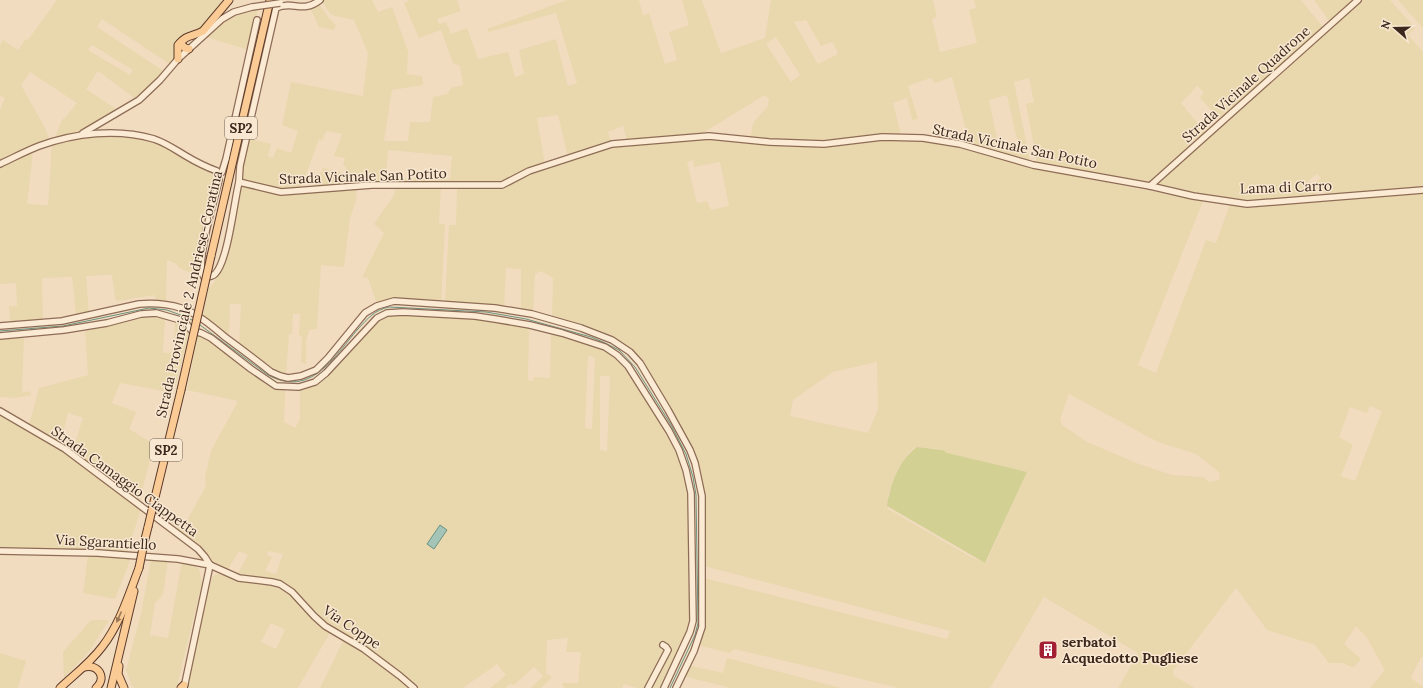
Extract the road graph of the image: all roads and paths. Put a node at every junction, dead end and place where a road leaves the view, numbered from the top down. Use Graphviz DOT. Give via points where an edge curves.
graph roads {
  1 [pos="229,0"];
  2 [pos="270,0"];
  3 [pos="294,0"];
  4 [pos="320,0"];
  5 [pos="1358,0"];
  6 [pos="257,20"];
  7 [pos="180,43"];
  8 [pos="189,49"];
  9 [pos="178,59"];
  10 [pos="79,135"];
  11 [pos="0,164"];
  12 [pos="218,175"];
  13 [pos="239,182"];
  14 [pos="1150,186"];
  15 [pos="1423,190"];
  16 [pos="425,303"];
  17 [pos="103,312"];
  18 [pos="423,314"];
  19 [pos="532,314"];
  20 [pos="105,323"];
  21 [pos="530,325"];
  22 [pos="0,326"];
  23 [pos="0,336"];
  24 [pos="234,344"];
  25 [pos="228,352"];
  26 [pos="328,358"];
  27 [pos="335,365"];
  28 [pos="644,371"];
  29 [pos="634,377"];
  30 [pos="0,411"];
  31 [pos="0,551"];
  32 [pos="692,555"];
  33 [pos="702,555"];
  34 [pos="210,565"];
  35 [pos="139,568"];
  36 [pos="664,645"];
  37 [pos="121,646"];
  38 [pos="84,667"];
  39 [pos="668,680"];
  40 [pos="183,687"];
  41 [pos="677,687"];
  42 [pos="60,688"];
  43 [pos="96,688"];
  44 [pos="111,688"];
  45 [pos="124,688"];
  46 [pos="414,688"];
  47 [pos="648,688"];
  48 [pos="664,688"];
  1 -- 7 [label="main road" via="203,31 190,35"];
  2 -- 35 [label="main road, Strada Provinciale 2 Andriese-Coratina / SP2, bridge"];
  3 -- 8 [label="street, bridge" via="234,12 222,19"];
  4 -- 13 [label="street" via="308,7 288,4 276,8 240,166"];
  5 -- 14 [label="street, Strada Vicinale Quadrone"];
  6 -- 12 [label="street" via="226,158 222,172"];
  7 -- 8 [label="main road"];
  7 -- 9 [label="main road"];
  8 -- 9 [label="street"];
  9 -- 10 [label="street" via="139,100"];
  10 -- 11 [label="street" via="40,146"];
  10 -- 12 [label="street" via="122,134 154,139 217,171"];
  12 -- 13 [label="street" via="201,255 200,269 204,277 216,274 226,248"];
  13 -- 14 [label="street, Strada Vicinale San Potito" via="281,192 372,185 502,185 529,171 612,144 709,136 824,144 882,137 923,138 960,144 1033,166"];
  14 -- 15 [label="street, Lama di Carro" via="1247,204"];
  16 -- 18 [label="street"];
  16 -- 19 [label="street" via="495,308"];
  16 -- 26 [label="street" via="394,302 377,306 365,313"];
  17 -- 20 [label="street"];
  17 -- 22 [label="street" via="62,320"];
  17 -- 24 [label="street" via="150,303 181,308 212,326"];
  18 -- 21 [label="street" via="475,316"];
  18 -- 27 [label="street" via="387,313 377,318"];
  19 -- 21 [label="street"];
  19 -- 28 [label="street" via="612,340 630,352"];
  20 -- 23 [label="street"];
  20 -- 25 [label="street" via="141,314 156,313 173,317 184,321 192,331 211,338"];
  21 -- 29 [label="street" via="605,347 618,355"];
  24 -- 25 [label="street"];
  24 -- 26 [label="street" via="271,372 288,378 308,374"];
  25 -- 27 [label="street" via="276,386 299,387 315,382"];
  26 -- 27 [label="street"];
  28 -- 29 [label="street"];
  28 -- 33 [label="street" via="679,430 695,463 702,496"];
  29 -- 32 [label="street" via="668,431 682,459 691,493"];
  30 -- 34 [label="street, Strada Camaggio Ciappetta" via="65,449 198,549"];
  31 -- 34 [label="street, Via Sgarantiello" via="178,558"];
  32 -- 33 [label="street"];
  32 -- 39 [label="street" via="693,621"];
  33 -- 41 [label="street" via="702,628"];
  34 -- 40 [label="street"];
  34 -- 46 [label="street, Via Coppe" via="239,578 272,582 287,588 325,626 364,649"];
  35 -- 37 [label="main road, Strada Provinciale 2 Andriese-Coratina / SP2"];
  35 -- 38 [label="main road, one-way" via="115,627 103,646"];
  36 -- 47 [label="street" via="668,650"];
  37 -- 44 [label="main road, Strada Provinciale 2 Andriese-Coratina / SP2"];
  37 -- 45 [label="main road" via="118,674"];
  38 -- 42 [label="main road"];
  38 -- 43 [label="main road" via="93,667 101,675"];
  39 -- 41 [label="street"];
  39 -- 48 [label="street"];
}
